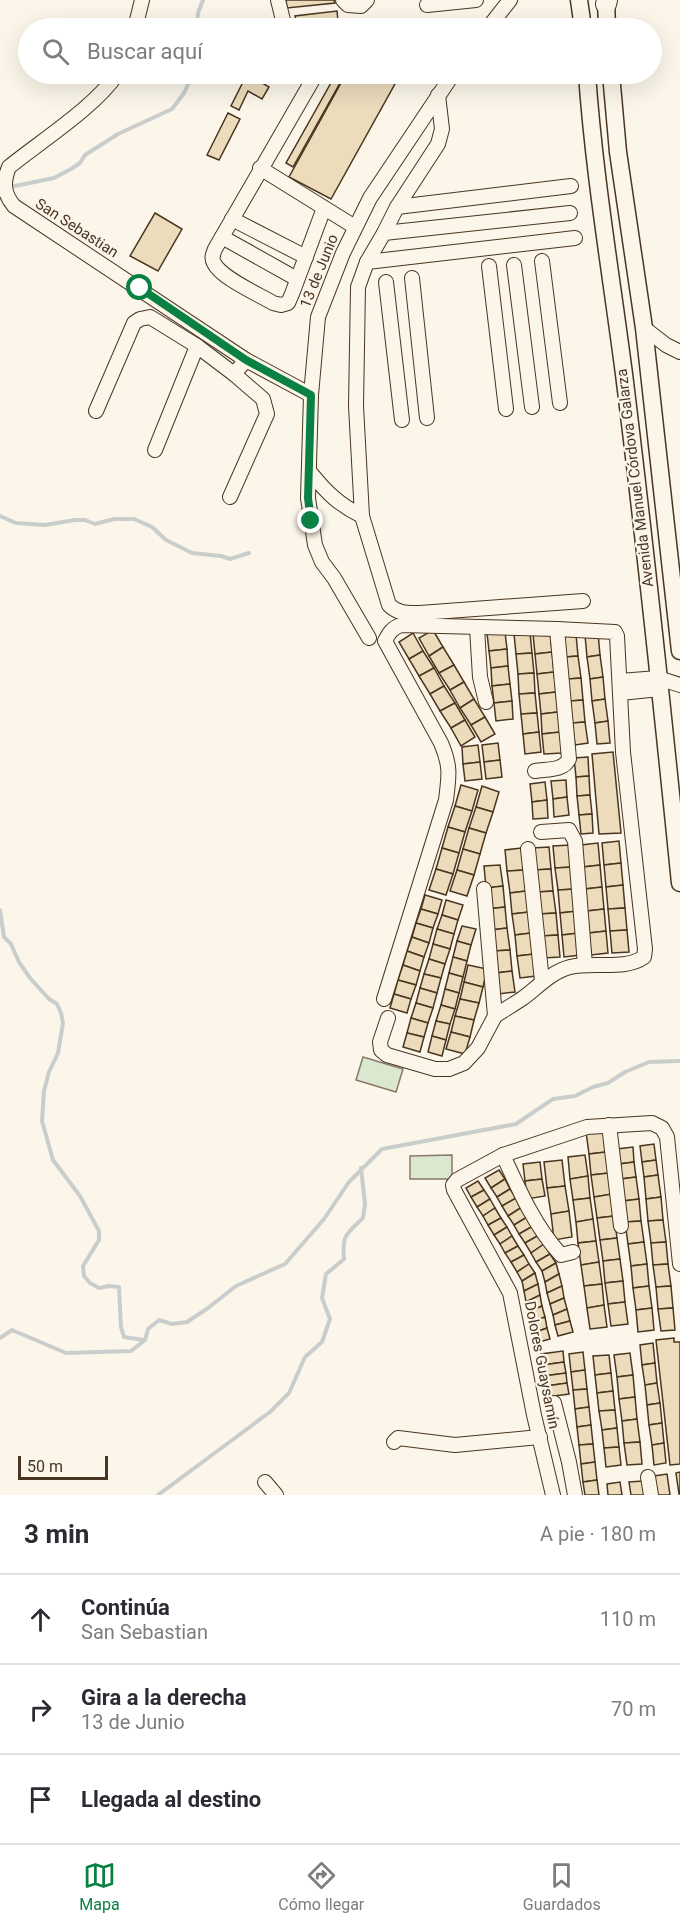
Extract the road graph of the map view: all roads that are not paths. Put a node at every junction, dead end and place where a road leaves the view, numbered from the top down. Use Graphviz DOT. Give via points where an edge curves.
graph roads {
  1 [pos="142,0"];
  2 [pos="278,0"];
  3 [pos="343,0"];
  4 [pos="367,0"];
  5 [pos="476,0"];
  6 [pos="510,0"];
  7 [pos="579,0"];
  8 [pos="606,2"];
  9 [pos="427,5"];
  10 [pos="138,18"];
  11 [pos="282,18"];
  12 [pos="496,18"];
  13 [pos="582,18"];
  14 [pos="607,18"];
  15 [pos="110,84"];
  16 [pos="310,84"];
  17 [pos="446,84"];
  18 [pos="588,84"];
  19 [pos="612,84"];
  20 [pos="438,95"];
  21 [pos="260,168"];
  22 [pos="571,186"];
  23 [pos="397,207"];
  24 [pos="324,208"];
  25 [pos="570,213"];
  26 [pos="232,219"];
  27 [pos="355,227"];
  28 [pos="384,233"];
  29 [pos="222,237"];
  30 [pos="575,238"];
  31 [pos="306,257"];
  32 [pos="542,261"];
  33 [pos="367,262"];
  34 [pos="514,265"];
  35 [pos="489,266"];
  36 [pos="412,278"];
  37 [pos="297,279"];
  38 [pos="386,282"];
  39 [pos="615,313"];
  40 [pos="644,328"];
  41 [pos="197,346"];
  42 [pos="680,352"];
  43 [pos="246,360"];
  44 [pos="234,374"];
  45 [pos="311,395"];
  46 [pos="560,403"];
  47 [pos="532,406"];
  48 [pos="506,409"];
  49 [pos="96,411"];
  50 [pos="428,418"];
  51 [pos="402,420"];
  52 [pos="155,450"];
  53 [pos="310,472"];
  54 [pos="230,497"];
  55 [pos="362,516"];
  56 [pos="583,601"];
  57 [pos="477,628"];
  58 [pos="557,629"];
  59 [pos="369,638"];
  60 [pos="680,651"];
  61 [pos="659,684"];
  62 [pos="680,685"];
  63 [pos="620,687"];
  64 [pos="486,702"];
  65 [pos="535,771"];
  66 [pos="541,832"];
  67 [pos="528,849"];
  68 [pos="680,883"];
  69 [pos="484,889"];
  70 [pos="585,965"];
  71 [pos="542,981"];
  72 [pos="384,999"];
  73 [pos="495,1016"];
  74 [pos="388,1018"];
  75 [pos="609,1125"];
  76 [pos="503,1155"];
  77 [pos="621,1226"];
  78 [pos="573,1252"];
  79 [pos="680,1264"];
  80 [pos="554,1403"];
  81 [pos="540,1437"];
  82 [pos="394,1442"];
  83 [pos="648,1478"];
  84 [pos="265,1482"];
  85 [pos="276,1495"];
  86 [pos="553,1495"];
  87 [pos="574,1495"];
  88 [pos="651,1495"];
  1 -- 10 [label="street"];
  2 -- 11 [label="street"];
  3 -- 4 [label="street" via="348,5 361,6"];
  5 -- 9 [label="street"];
  6 -- 12 [label="street"];
  7 -- 13 [label="main road"];
  8 -- 14 [label="main road"];
  15 -- 43 [label="street, San Sebastian" via="9,166 4,188 7,198"];
  16 -- 21 [label="street"];
  17 -- 20 [label="street, 13 de Junio"];
  18 -- 39 [label="main road, Avenida Manuel Córdova Galarza"];
  19 -- 40 [label="main road, Avenida Manuel Córdova Galarza"];
  20 -- 23 [label="street" via="441,137"];
  20 -- 27 [label="street, 13 de Junio"];
  21 -- 24 [label="street"];
  21 -- 26 [label="street"];
  22 -- 23 [label="street"];
  23 -- 28 [label="street"];
  24 -- 27 [label="street"];
  24 -- 31 [label="street"];
  25 -- 28 [label="street"];
  26 -- 29 [label="street"];
  26 -- 31 [label="street"];
  27 -- 45 [label="street, 13 de Junio" via="318,316"];
  28 -- 33 [label="street"];
  29 -- 37 [label="street"];
  29 -- 37 [label="street" via="212,256 214,263 223,274 273,303 288,303"];
  30 -- 33 [label="street"];
  31 -- 37 [label="street"];
  32 -- 46 [label="street"];
  33 -- 55 [label="street" via="358,287 356,382"];
  34 -- 47 [label="street"];
  35 -- 48 [label="street"];
  36 -- 50 [label="street"];
  38 -- 51 [label="street"];
  39 -- 40 [label="main road"];
  39 -- 61 [label="main road, Avenida Manuel Córdova Galarza"];
  40 -- 42 [label="street"];
  40 -- 60 [label="main road, Avenida Manuel Córdova Galarza"];
  41 -- 44 [label="street"];
  41 -- 49 [label="street" via="150,317 140,318 134,323"];
  41 -- 52 [label="street"];
  43 -- 44 [label="street"];
  43 -- 45 [label="street, San Sebastian"];
  44 -- 54 [label="street" via="263,399 267,414"];
  45 -- 53 [label="street, 13 de Junio"];
  53 -- 55 [label="street" via="343,506"];
  53 -- 59 [label="street, 13 de Junio" via="308,498 315,545"];
  55 -- 56 [label="street" via="389,605 394,610 403,613"];
  57 -- 58 [label="street"];
  57 -- 64 [label="street"];
  57 -- 72 [label="street" via="401,625 389,633 386,641 449,761 446,800"];
  58 -- 63 [label="street" via="615,632"];
  58 -- 65 [label="street" via="569,759 561,768"];
  61 -- 62 [label="street"];
  61 -- 63 [label="street"];
  61 -- 68 [label="main road, Avenida Manuel Córdova Galarza"];
  63 -- 70 [label="street" via="644,957 635,963"];
  66 -- 70 [label="street" via="569,831 575,840"];
  67 -- 71 [label="street"];
  69 -- 73 [label="street"];
  70 -- 71 [label="street" via="568,967"];
  71 -- 73 [label="street"];
  73 -- 74 [label="street" via="478,1048 464,1063 449,1069 435,1069 381,1050"];
  75 -- 76 [label="street, Dolores Guaysamín" via="587,1127"];
  75 -- 77 [label="street"];
  75 -- 79 [label="street, Dolores Guaysamín" via="652,1123 662,1128"];
  76 -- 78 [label="street" via="531,1213 552,1245 561,1255"];
  76 -- 81 [label="street, Dolores Guaysamín" via="453,1185 510,1293"];
  80 -- 87 [label="street, Dolores Guaysamín"];
  81 -- 82 [label="street" via="454,1445 398,1438"];
  81 -- 86 [label="street, Dolores Guaysamín"];
  83 -- 88 [label="street"];
  84 -- 85 [label="street"];
}
